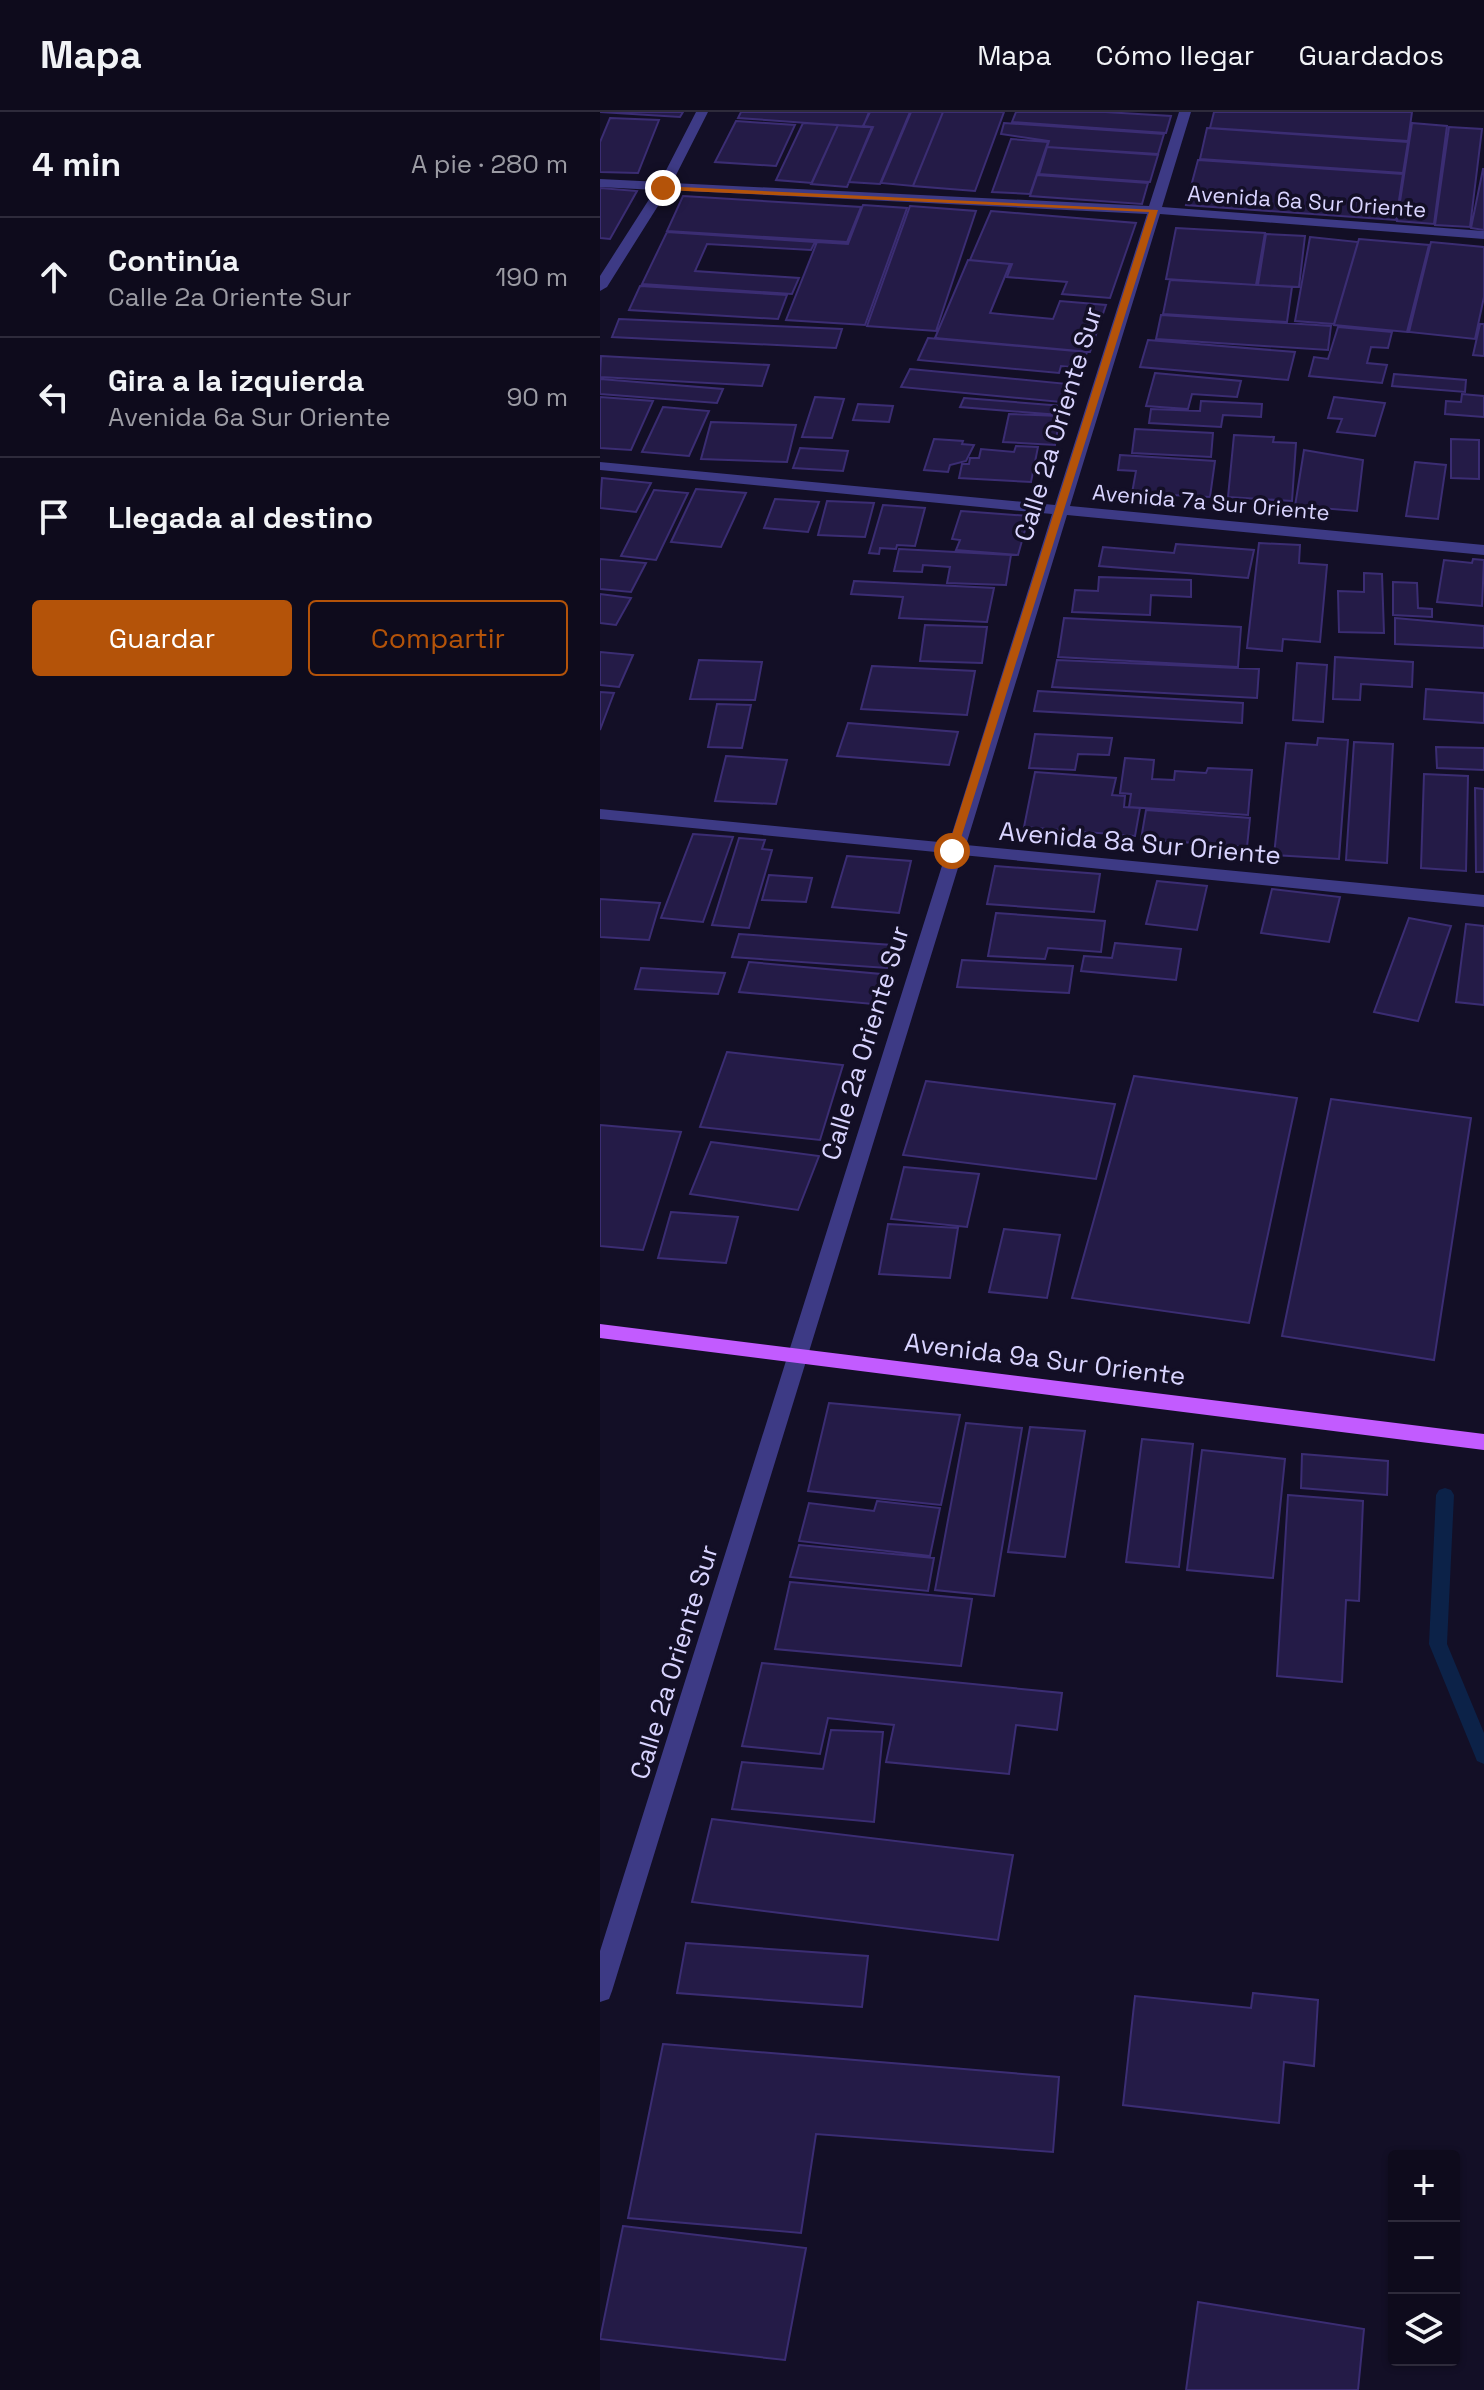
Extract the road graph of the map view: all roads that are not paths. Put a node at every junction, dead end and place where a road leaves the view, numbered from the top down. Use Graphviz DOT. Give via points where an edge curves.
graph roads {
  1 [pos="702,112"];
  2 [pos="1185,112"];
  3 [pos="600,183"];
  4 [pos="663,188"];
  5 [pos="1154,210"];
  6 [pos="1484,235"];
  7 [pos="600,287"];
  8 [pos="600,466"];
  9 [pos="1060,511"];
  10 [pos="1484,550"];
  11 [pos="600,814"];
  12 [pos="952,851"];
  13 [pos="1484,901"];
  14 [pos="600,1331"];
  15 [pos="800,1357"];
  16 [pos="1484,1442"];
  17 [pos="600,1991"];
  1 -- 4 [label="street"];
  2 -- 5 [label="street, Calle 2a Oriente Sur"];
  3 -- 4 [label="street, Avenida 6a Sur Oriente"];
  4 -- 5 [label="street, Avenida 6a Sur Oriente"];
  4 -- 7 [label="street"];
  5 -- 6 [label="street, Avenida 6a Sur Oriente"];
  5 -- 9 [label="street, Calle 2a Oriente Sur"];
  8 -- 9 [label="street, Avenida 7a Sur Oriente"];
  9 -- 10 [label="street, Avenida 7a Sur Oriente"];
  9 -- 12 [label="street, Calle 2a Oriente Sur"];
  11 -- 12 [label="street, Avenida 8a Sur Oriente"];
  12 -- 13 [label="street, Avenida 8a Sur Oriente"];
  12 -- 15 [label="street, Calle 2a Oriente Sur"];
  14 -- 15 [label="main road, Avenida 9a Sur Oriente"];
  15 -- 16 [label="main road, Avenida 9a Sur Oriente"];
  15 -- 17 [label="street, Calle 2a Oriente Sur"];
}
